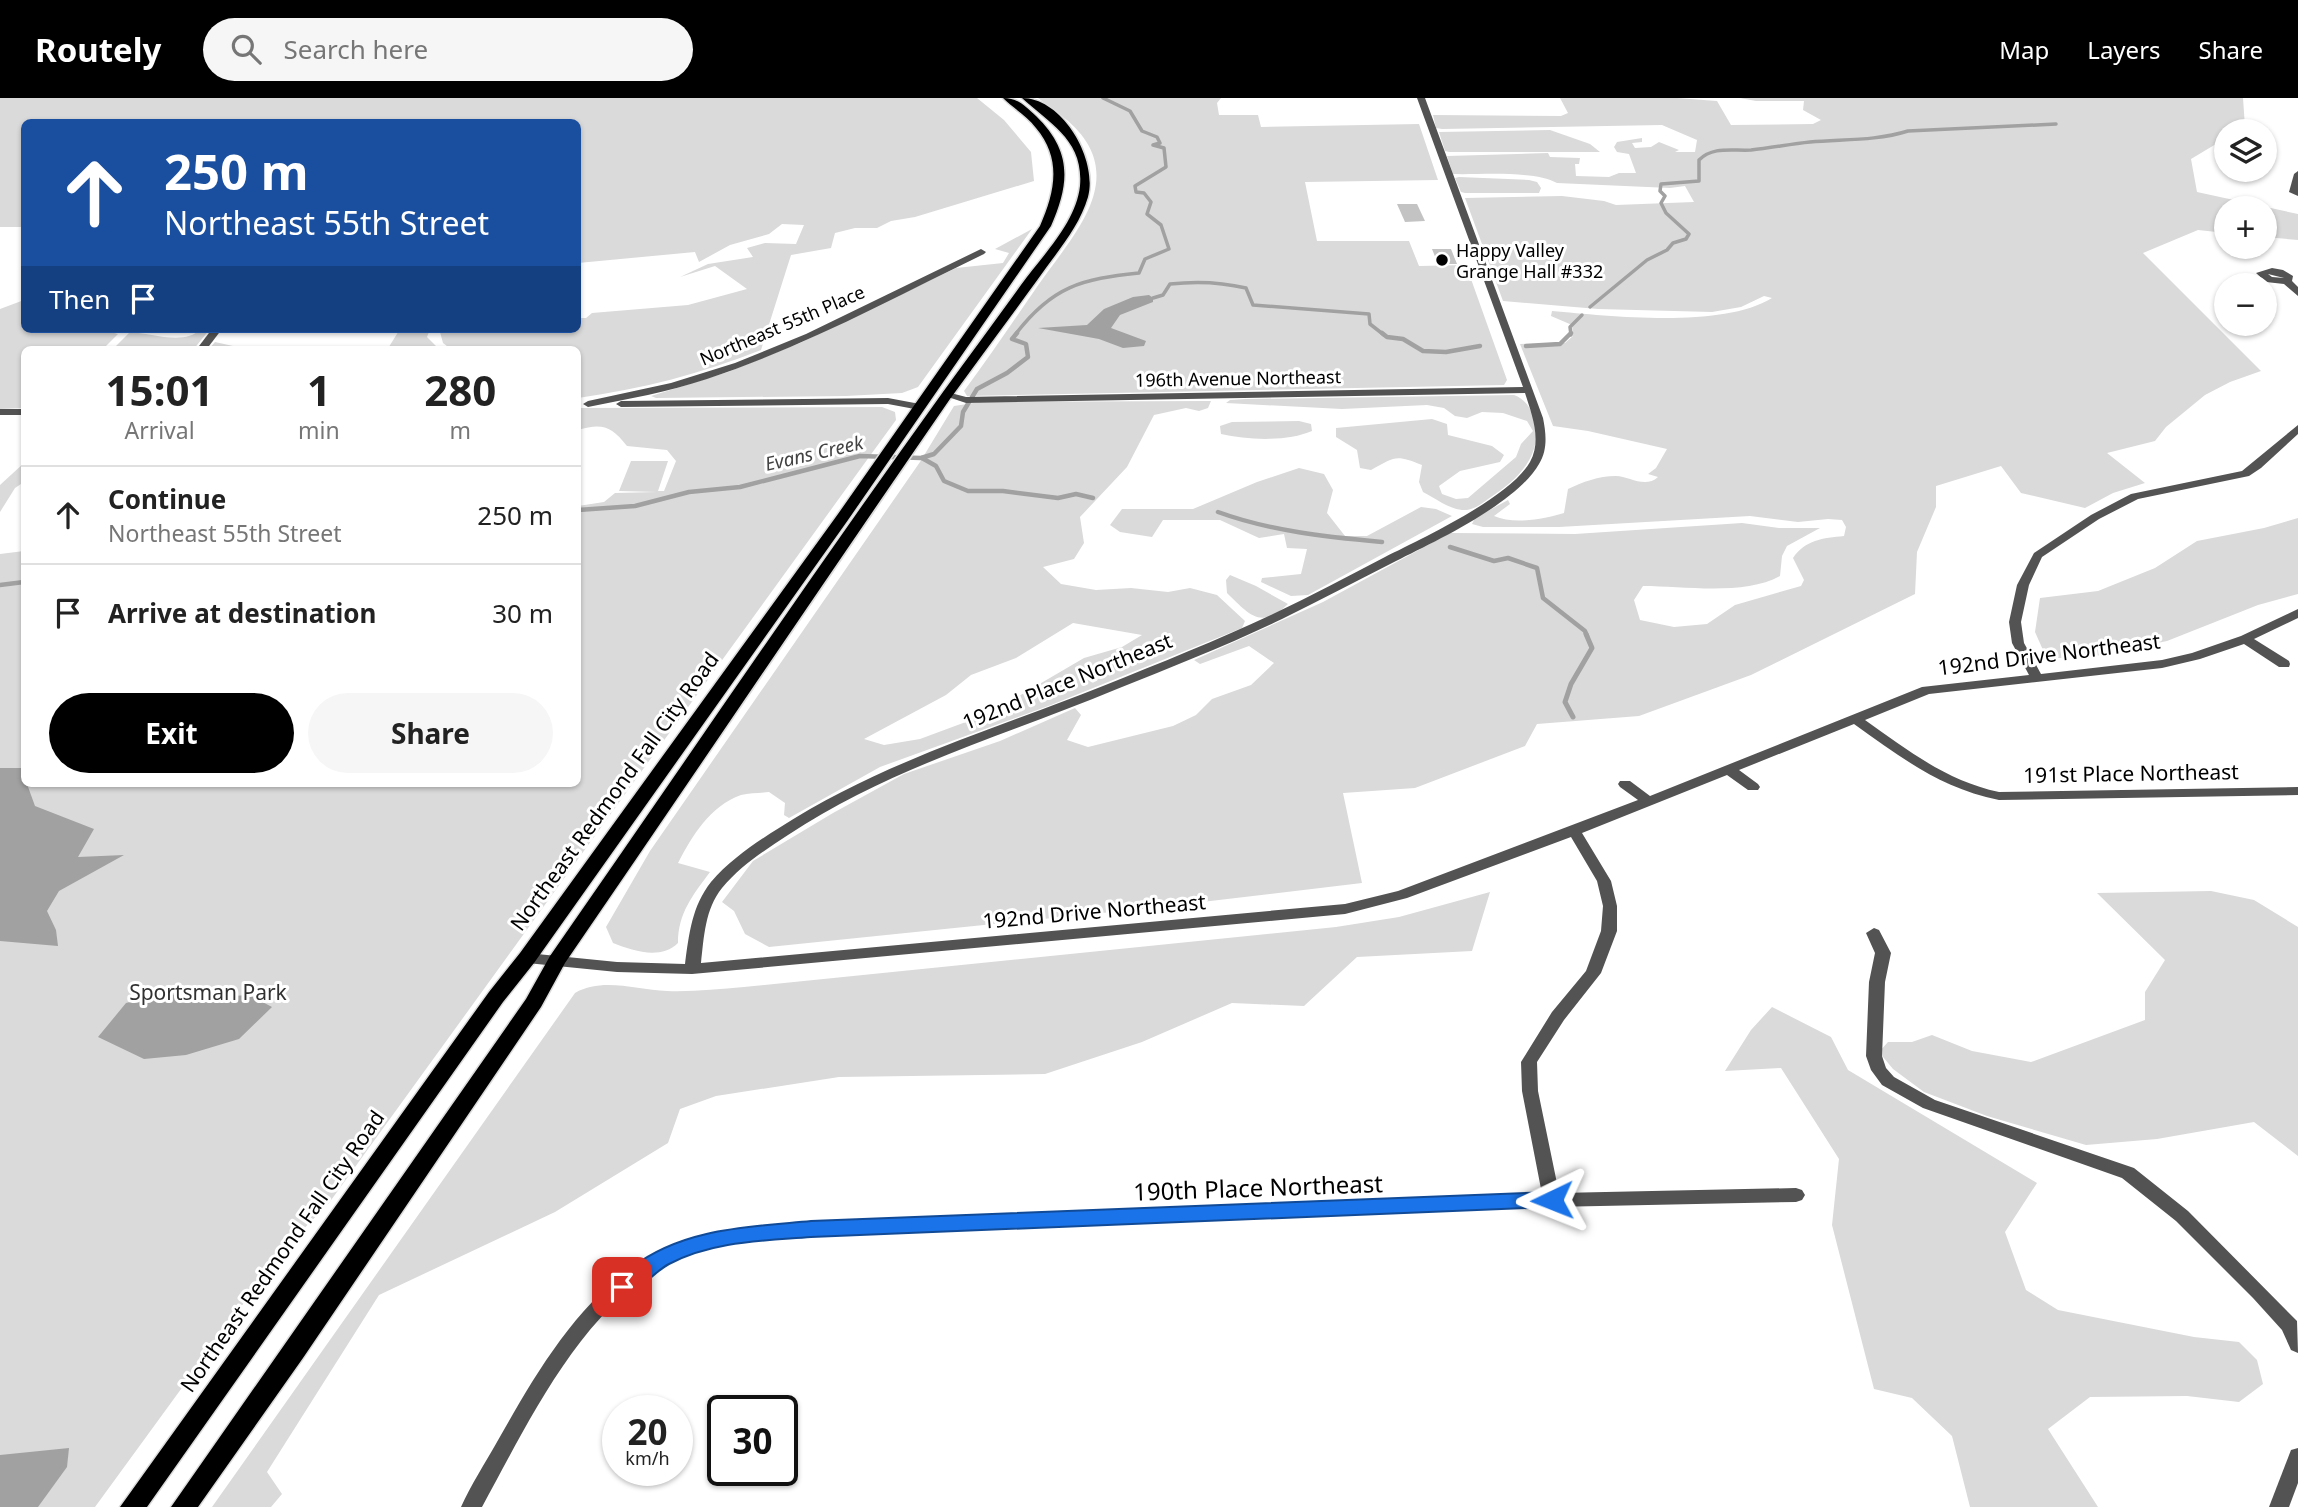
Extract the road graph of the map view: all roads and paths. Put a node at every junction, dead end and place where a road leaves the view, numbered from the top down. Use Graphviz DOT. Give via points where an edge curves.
graph roads {
  1 [pos="1009,98"];
  2 [pos="1027,98"];
  3 [pos="1421,98"];
  4 [pos="2298,174"];
  5 [pos="2298,193"];
  6 [pos="981,252"];
  7 [pos="2287,281"];
  8 [pos="2298,293"];
  9 [pos="936,385"];
  10 [pos="1530,390"];
  11 [pos="947,395"];
  12 [pos="583,404"];
  13 [pos="920,407"];
  14 [pos="0,412"];
  15 [pos="21,412"];
  16 [pos="930,420"];
  17 [pos="2298,428"];
  18 [pos="2298,613"];
  19 [pos="2245,639"];
  20 [pos="2284,664"];
  21 [pos="2036,677"];
  22 [pos="1854,718"];
  23 [pos="1728,769"];
  24 [pos="1625,784"];
  25 [pos="1753,787"];
  26 [pos="2298,791"];
  27 [pos="1647,801"];
  28 [pos="1574,831"];
  29 [pos="1874,933"];
  30 [pos="527,958"];
  31 [pos="557,961"];
  32 [pos="692,969"];
  33 [pos="1796,1195"];
  34 [pos="1552,1200"];
  35 [pos="2298,1345"];
  36 [pos="2298,1456"];
  37 [pos="133,1507"];
  38 [pos="184,1507"];
  39 [pos="471,1507"];
  40 [pos="2279,1507"];
  1 -- 9 [label="main road, Northeast Redmond Fall City Road" via="1040,125 1055,147 1062,169 1059,196 1045,226"];
  2 -- 11 [label="main road" via="1060,123 1077,145 1085,169 1082,196 1069,228"];
  3 -- 10 [label="street"];
  4 -- 5 [label="street" via="2292,192"];
  6 -- 12 [label="street, Northeast 55th Place" via="728,368 666,387"];
  7 -- 8 [label="street"];
  9 -- 11 [label="main road"];
  9 -- 13 [label="main road, Northeast Redmond Fall City Road"];
  10 -- 11 [label="street, 196th Avenue Northeast" via="979,400"];
  10 -- 32 [label="street, 192nd Place Northeast" via="1542,432 1534,464 1519,481 1474,513 1277,617 836,798 751,853 720,881 705,902"];
  11 -- 16 [label="main road"];
  12 -- 13 [label="street" via="888,401"];
  13 -- 16 [label="main road"];
  13 -- 30 [label="main road, Northeast Redmond Fall City Road"];
  14 -- 15 [label="street"];
  16 -- 31 [label="main road"];
  17 -- 21 [label="street" via="2245,474 2135,496 2038,555 2031,564 2015,622 2018,643"];
  18 -- 19 [label="street, 192nd Drive Northeast"];
  19 -- 20 [label="street"];
  19 -- 21 [label="street, 192nd Drive Northeast" via="2162,664"];
  21 -- 22 [label="street, 192nd Drive Northeast" via="1927,690"];
  22 -- 23 [label="street, 192nd Drive Northeast"];
  22 -- 26 [label="street, 191st Place Northeast" via="1937,777 1999,796"];
  23 -- 25 [label="street"];
  23 -- 27 [label="street, 192nd Drive Northeast"];
  24 -- 27 [label="street"];
  27 -- 28 [label="street, 192nd Drive Northeast"];
  28 -- 32 [label="street, 192nd Drive Northeast" via="1402,895 1345,909"];
  28 -- 34 [label="street" via="1604,881 1609,931 1593,973 1529,1062 1530,1091"];
  29 -- 35 [label="street" via="1883,953 1874,1056 1888,1081 1929,1104 2129,1173 2182,1216 2260,1293 2290,1326"];
  30 -- 31 [label="street, 192nd Drive Northeast"];
  30 -- 37 [label="main road, Northeast Redmond Fall City Road"];
  31 -- 32 [label="street, 192nd Drive Northeast"];
  31 -- 38 [label="main road" via="526,1014"];
  33 -- 34 [label="street, 190th Place Northeast"];
  34 -- 39 [label="street, 190th Place Northeast" via="811,1229 722,1237 653,1263 607,1299 574,1336"];
  36 -- 40 [label="street"];
}
